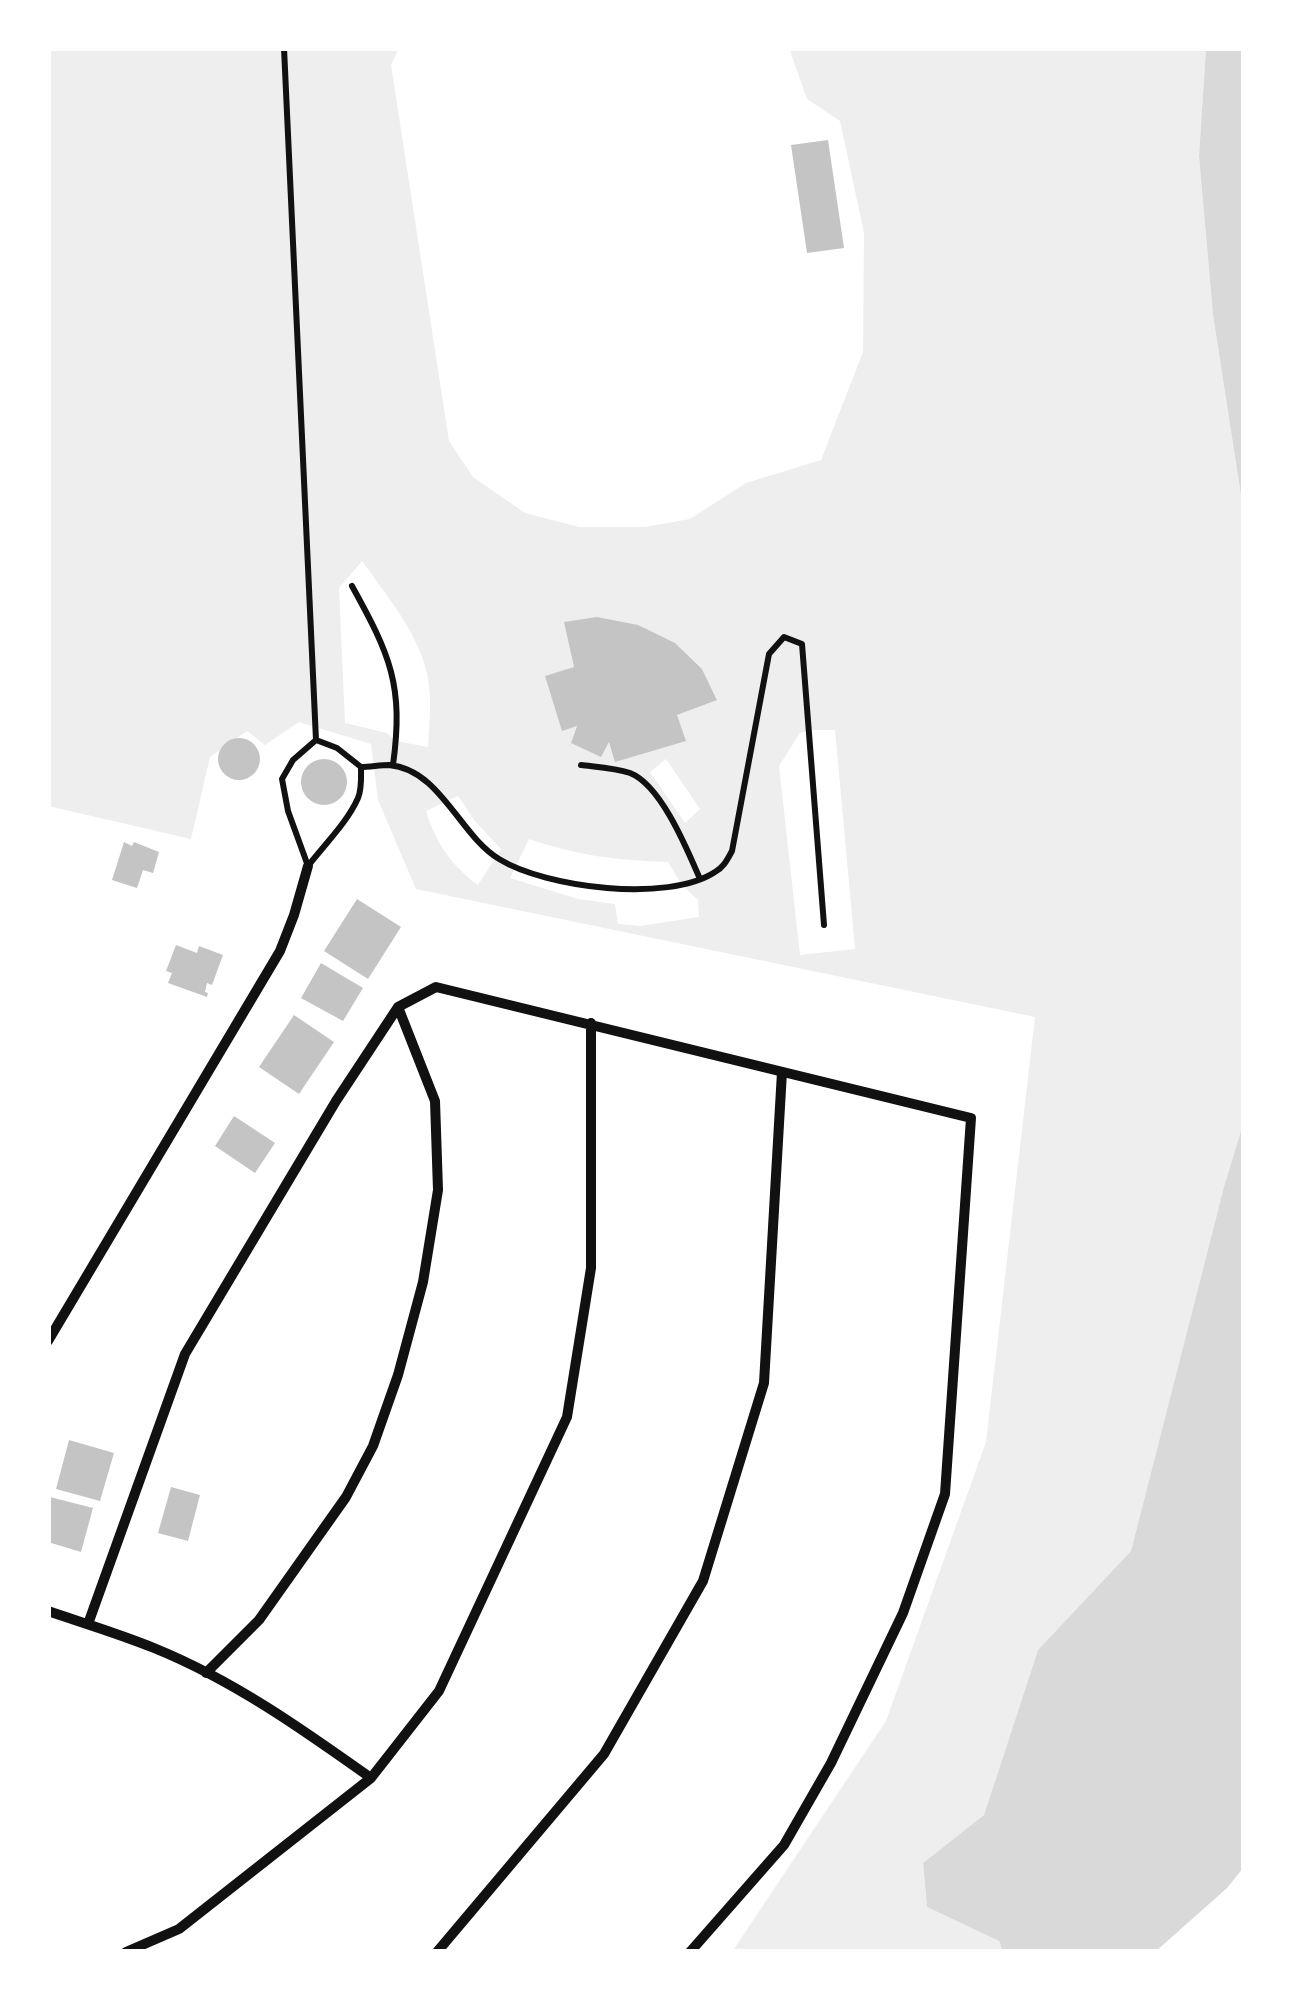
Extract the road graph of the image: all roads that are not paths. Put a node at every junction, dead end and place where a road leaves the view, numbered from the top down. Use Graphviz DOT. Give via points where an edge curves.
graph roads {
  1 [pos="284,48"];
  2 [pos="352,586"];
  3 [pos="316,740"];
  4 [pos="393,765"];
  5 [pos="581,765"];
  6 [pos="361,767"];
  7 [pos="308,866"];
  8 [pos="700,879"];
  9 [pos="824,925"];
  10 [pos="398,1007"];
  11 [pos="591,1023"];
  12 [pos="782,1072"];
  13 [pos="48,1341"];
  14 [pos="48,1611"];
  15 [pos="88,1624"];
  16 [pos="206,1673"];
  17 [pos="371,1778"];
  18 [pos="126,1952"];
  19 [pos="437,1952"];
  20 [pos="690,1952"];
  1 -- 3 [label="lane"];
  2 -- 4 [label="lane" via="393,673"];
  3 -- 6 [label="lane"];
  3 -- 7 [label="lane" via="282,779"];
  4 -- 6 [label="lane"];
  4 -- 8 [label="lane" via="433,786 496,858 527,872 604,888"];
  5 -- 8 [label="lane" via="635,775 653,792"];
  6 -- 7 [label="lane" via="358,797"];
  7 -- 13 [label="street" via="280,951"];
  8 -- 9 [label="lane" via="721,869 732,851 769,654 784,637 802,644"];
  10 -- 11 [label="street" via="436,987"];
  10 -- 15 [label="street" via="185,1354"];
  10 -- 16 [label="street" via="435,1101 438,1190 398,1375 346,1497 259,1620"];
  11 -- 12 [label="street"];
  11 -- 17 [label="street" via="591,1268 567,1417 439,1691"];
  12 -- 19 [label="street" via="764,1383 703,1581 604,1754"];
  12 -- 20 [label="street" via="971,1118 945,1494 903,1613 831,1763 784,1845"];
  14 -- 15 [label="street"];
  15 -- 16 [label="street"];
  16 -- 17 [label="street"];
  17 -- 18 [label="street" via="179,1929"];
}
